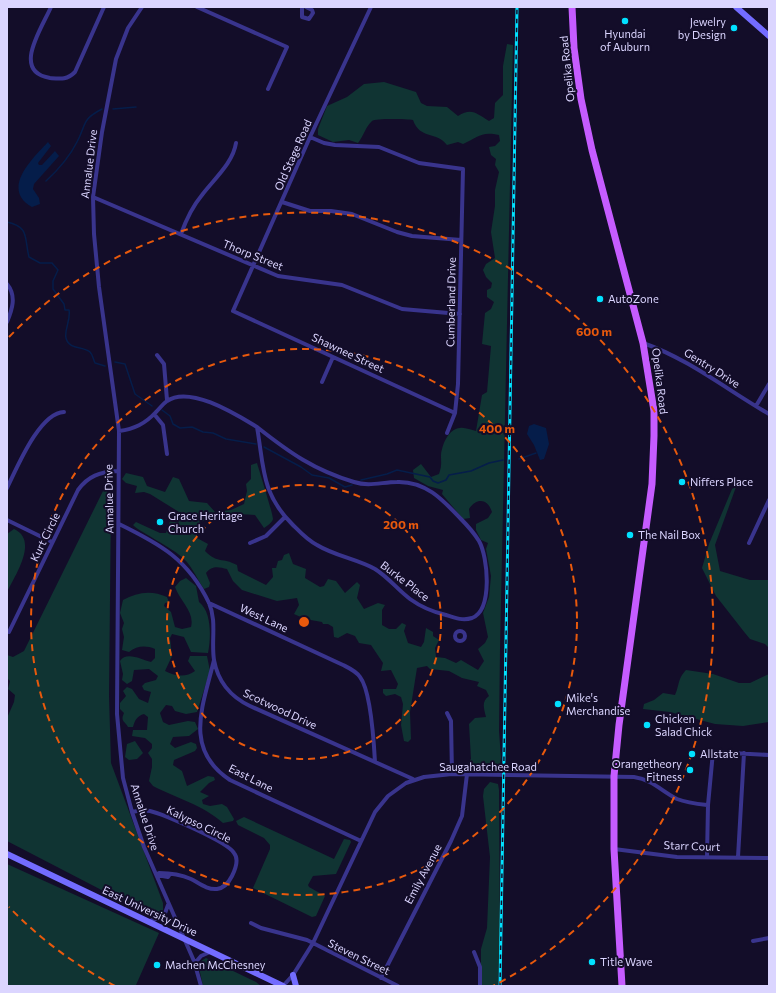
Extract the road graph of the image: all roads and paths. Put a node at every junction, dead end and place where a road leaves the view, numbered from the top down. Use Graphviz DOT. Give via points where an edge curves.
graph roads {
  1 [pos="52,7"];
  2 [pos="104,7"];
  3 [pos="142,7"];
  4 [pos="197,7"];
  5 [pos="302,7"];
  6 [pos="306,7"];
  7 [pos="371,7"];
  8 [pos="572,7"];
  9 [pos="736,7"];
  10 [pos="769,36"];
  11 [pos="268,89"];
  12 [pos="310,137"];
  13 [pos="236,143"];
  14 [pos="93,197"];
  15 [pos="282,202"];
  16 [pos="181,234"];
  17 [pos="461,240"];
  18 [pos="253,266"];
  19 [pos="7,284"];
  20 [pos="234,311"];
  21 [pos="460,314"];
  22 [pos="7,322"];
  23 [pos="643,343"];
  24 [pos="157,355"];
  25 [pos="333,357"];
  26 [pos="322,382"];
  27 [pos="769,384"];
  28 [pos="167,400"];
  29 [pos="756,406"];
  30 [pos="64,412"];
  31 [pos="455,413"];
  32 [pos="154,414"];
  33 [pos="769,414"];
  34 [pos="257,427"];
  35 [pos="119,431"];
  36 [pos="447,433"];
  37 [pos="167,454"];
  38 [pos="117,471"];
  39 [pos="7,488"];
  40 [pos="769,500"];
  41 [pos="285,517"];
  42 [pos="7,520"];
  43 [pos="119,524"];
  44 [pos="52,542"];
  45 [pos="250,543"];
  46 [pos="749,543"];
  47 [pos="209,603"];
  48 [pos="462,620"];
  49 [pos="460,630"];
  50 [pos="9,632"];
  51 [pos="214,660"];
  52 [pos="447,712"];
  53 [pos="744,753"];
  54 [pos="769,755"];
  55 [pos="375,762"];
  56 [pos="452,774"];
  57 [pos="467,774"];
  58 [pos="614,776"];
  59 [pos="413,779"];
  60 [pos="708,805"];
  61 [pos="132,812"];
  62 [pos="361,841"];
  63 [pos="614,849"];
  64 [pos="7,854"];
  65 [pos="707,857"];
  66 [pos="738,857"];
  67 [pos="769,858"];
  68 [pos="157,875"];
  69 [pos="168,902"];
  70 [pos="150,921"];
  71 [pos="251,923"];
  72 [pos="182,937"];
  73 [pos="769,938"];
  74 [pos="753,941"];
  75 [pos="313,943"];
  76 [pos="212,952"];
  77 [pos="474,952"];
  78 [pos="195,963"];
  79 [pos="293,975"];
  80 [pos="381,978"];
  81 [pos="201,986"];
  82 [pos="283,986"];
  83 [pos="296,986"];
  84 [pos="398,986"];
  85 [pos="480,986"];
  86 [pos="622,986"];
  1 -- 2 [label="street" via="34,46 31,67 39,75 66,79 75,72"];
  3 -- 14 [label="street, Annalue Drive" via="128,28 116,59"];
  4 -- 11 [label="street" via="287,47"];
  5 -- 6 [label="street" via="302,17 309,19 313,13"];
  7 -- 12 [label="street, Old Stage Road"];
  8 -- 23 [label="main road, Opelika Road" via="577,74 586,125"];
  9 -- 10 [label="main road"];
  12 -- 15 [label="street, Old Stage Road"];
  12 -- 17 [label="street, Cumberland Drive" via="335,145 379,148 419,163 463,169"];
  13 -- 16 [label="street" via="234,155 200,197 186,219"];
  14 -- 16 [label="street, Thorp Street"];
  14 -- 35 [label="street, Annalue Drive" via="99,287"];
  15 -- 17 [label="street" via="310,211 352,214 412,236"];
  15 -- 18 [label="street, Old Stage Road"];
  16 -- 18 [label="street, Thorp Street"];
  17 -- 21 [label="street, Cumberland Drive"];
  18 -- 20 [label="street, Old Stage Road"];
  18 -- 21 [label="street, Thorp Street" via="289,278 342,285 402,309"];
  19 -- 22 [label="street" via="12,292 13,302"];
  20 -- 25 [label="street, Shawnee Street"];
  21 -- 31 [label="street, Cumberland Drive"];
  23 -- 29 [label="street, Gentry Drive" via="694,366"];
  23 -- 58 [label="main road, Opelika Road" via="654,411 654,460"];
  24 -- 28 [label="street" via="164,364"];
  25 -- 26 [label="street"];
  25 -- 31 [label="street, Shawnee Street"];
  27 -- 29 [label="street"];
  28 -- 32 [label="street"];
  28 -- 34 [label="street" via="205,400"];
  29 -- 33 [label="street, Gentry Drive"];
  30 -- 39 [label="street" via="57,413 35,435"];
  31 -- 36 [label="street, Cumberland Drive"];
  32 -- 35 [label="street" via="141,425"];
  32 -- 37 [label="street" via="163,425"];
  34 -- 41 [label="street, Burke Place" via="270,497"];
  34 -- 48 [label="street" via="304,462 328,472 364,485 412,483 427,488 440,497 479,540 485,560 483,608 476,615"];
  35 -- 38 [label="street, Annalue Drive"];
  38 -- 43 [label="street, Annalue Drive"];
  38 -- 44 [label="street, Kurt Circle" via="97,474 83,484"];
  40 -- 46 [label="street"];
  41 -- 45 [label="street" via="266,536"];
  41 -- 48 [label="street, Burke Place" via="304,537 317,546 376,570 418,604"];
  42 -- 44 [label="street"];
  43 -- 47 [label="street, Scotwood Drive" via="152,540 178,559"];
  43 -- 61 [label="street, Annalue Drive" via="117,714 123,778"];
  44 -- 50 [label="street, Kurt Circle"];
  47 -- 51 [label="street, Scotwood Drive" via="213,619"];
  47 -- 55 [label="street, West Lane" via="343,665 361,677 369,708"];
  48 -- 49 [label="street"];
  51 -- 55 [label="street, Scotwood Drive" via="224,686 240,701"];
  51 -- 62 [label="street, East Lane" via="200,729 201,744 207,759 217,771 230,780"];
  52 -- 56 [label="street" via="451,721"];
  53 -- 54 [label="street"];
  53 -- 60 [label="street" via="713,752"];
  53 -- 66 [label="street"];
  55 -- 59 [label="street, Scotwood Drive"];
  56 -- 57 [label="street, Saugahatchee Road"];
  56 -- 59 [label="street, Saugahatchee Road"];
  57 -- 58 [label="street, Saugahatchee Road"];
  57 -- 80 [label="street, Emily Avenue" via="462,816"];
  58 -- 60 [label="street, Saugahatchee Road" via="646,779 676,798 689,803"];
  58 -- 63 [label="main road, Opelika Road"];
  59 -- 62 [label="street, Saugahatchee Road" via="380,806"];
  60 -- 65 [label="street"];
  61 -- 68 [label="street, Annalue Drive"];
  61 -- 68 [label="street, Kalypso Circle" via="148,810 159,814 218,841 231,849 236,858 232,878 221,888 211,889 187,878 170,874"];
  62 -- 75 [label="street, Saugahatchee Road"];
  63 -- 65 [label="street, Starr Court" via="676,857"];
  63 -- 86 [label="main road, Opelika Road"];
  64 -- 70 [label="main road, East University Drive"];
  65 -- 66 [label="street, Starr Court"];
  66 -- 67 [label="street, Starr Court"];
  68 -- 69 [label="street, Annalue Drive"];
  69 -- 70 [label="street" via="164,916"];
  69 -- 72 [label="street, Annalue Drive"];
  70 -- 72 [label="main road, East University Drive"];
  71 -- 75 [label="street, Steven Street"];
  72 -- 76 [label="main road, East University Drive"];
  72 -- 78 [label="street, Annalue Drive"];
  73 -- 74 [label="street"];
  75 -- 79 [label="street, Saugahatchee Road"];
  75 -- 80 [label="street, Steven Street"];
  76 -- 78 [label="street" via="205,954"];
  76 -- 82 [label="main road, East University Drive"];
  77 -- 85 [label="street" via="480,966"];
  78 -- 81 [label="street, Annalue Drive"];
  79 -- 82 [label="street, Saugahatchee Road"];
  79 -- 83 [label="main road"];
  80 -- 84 [label="street, Steven Street"];
}
